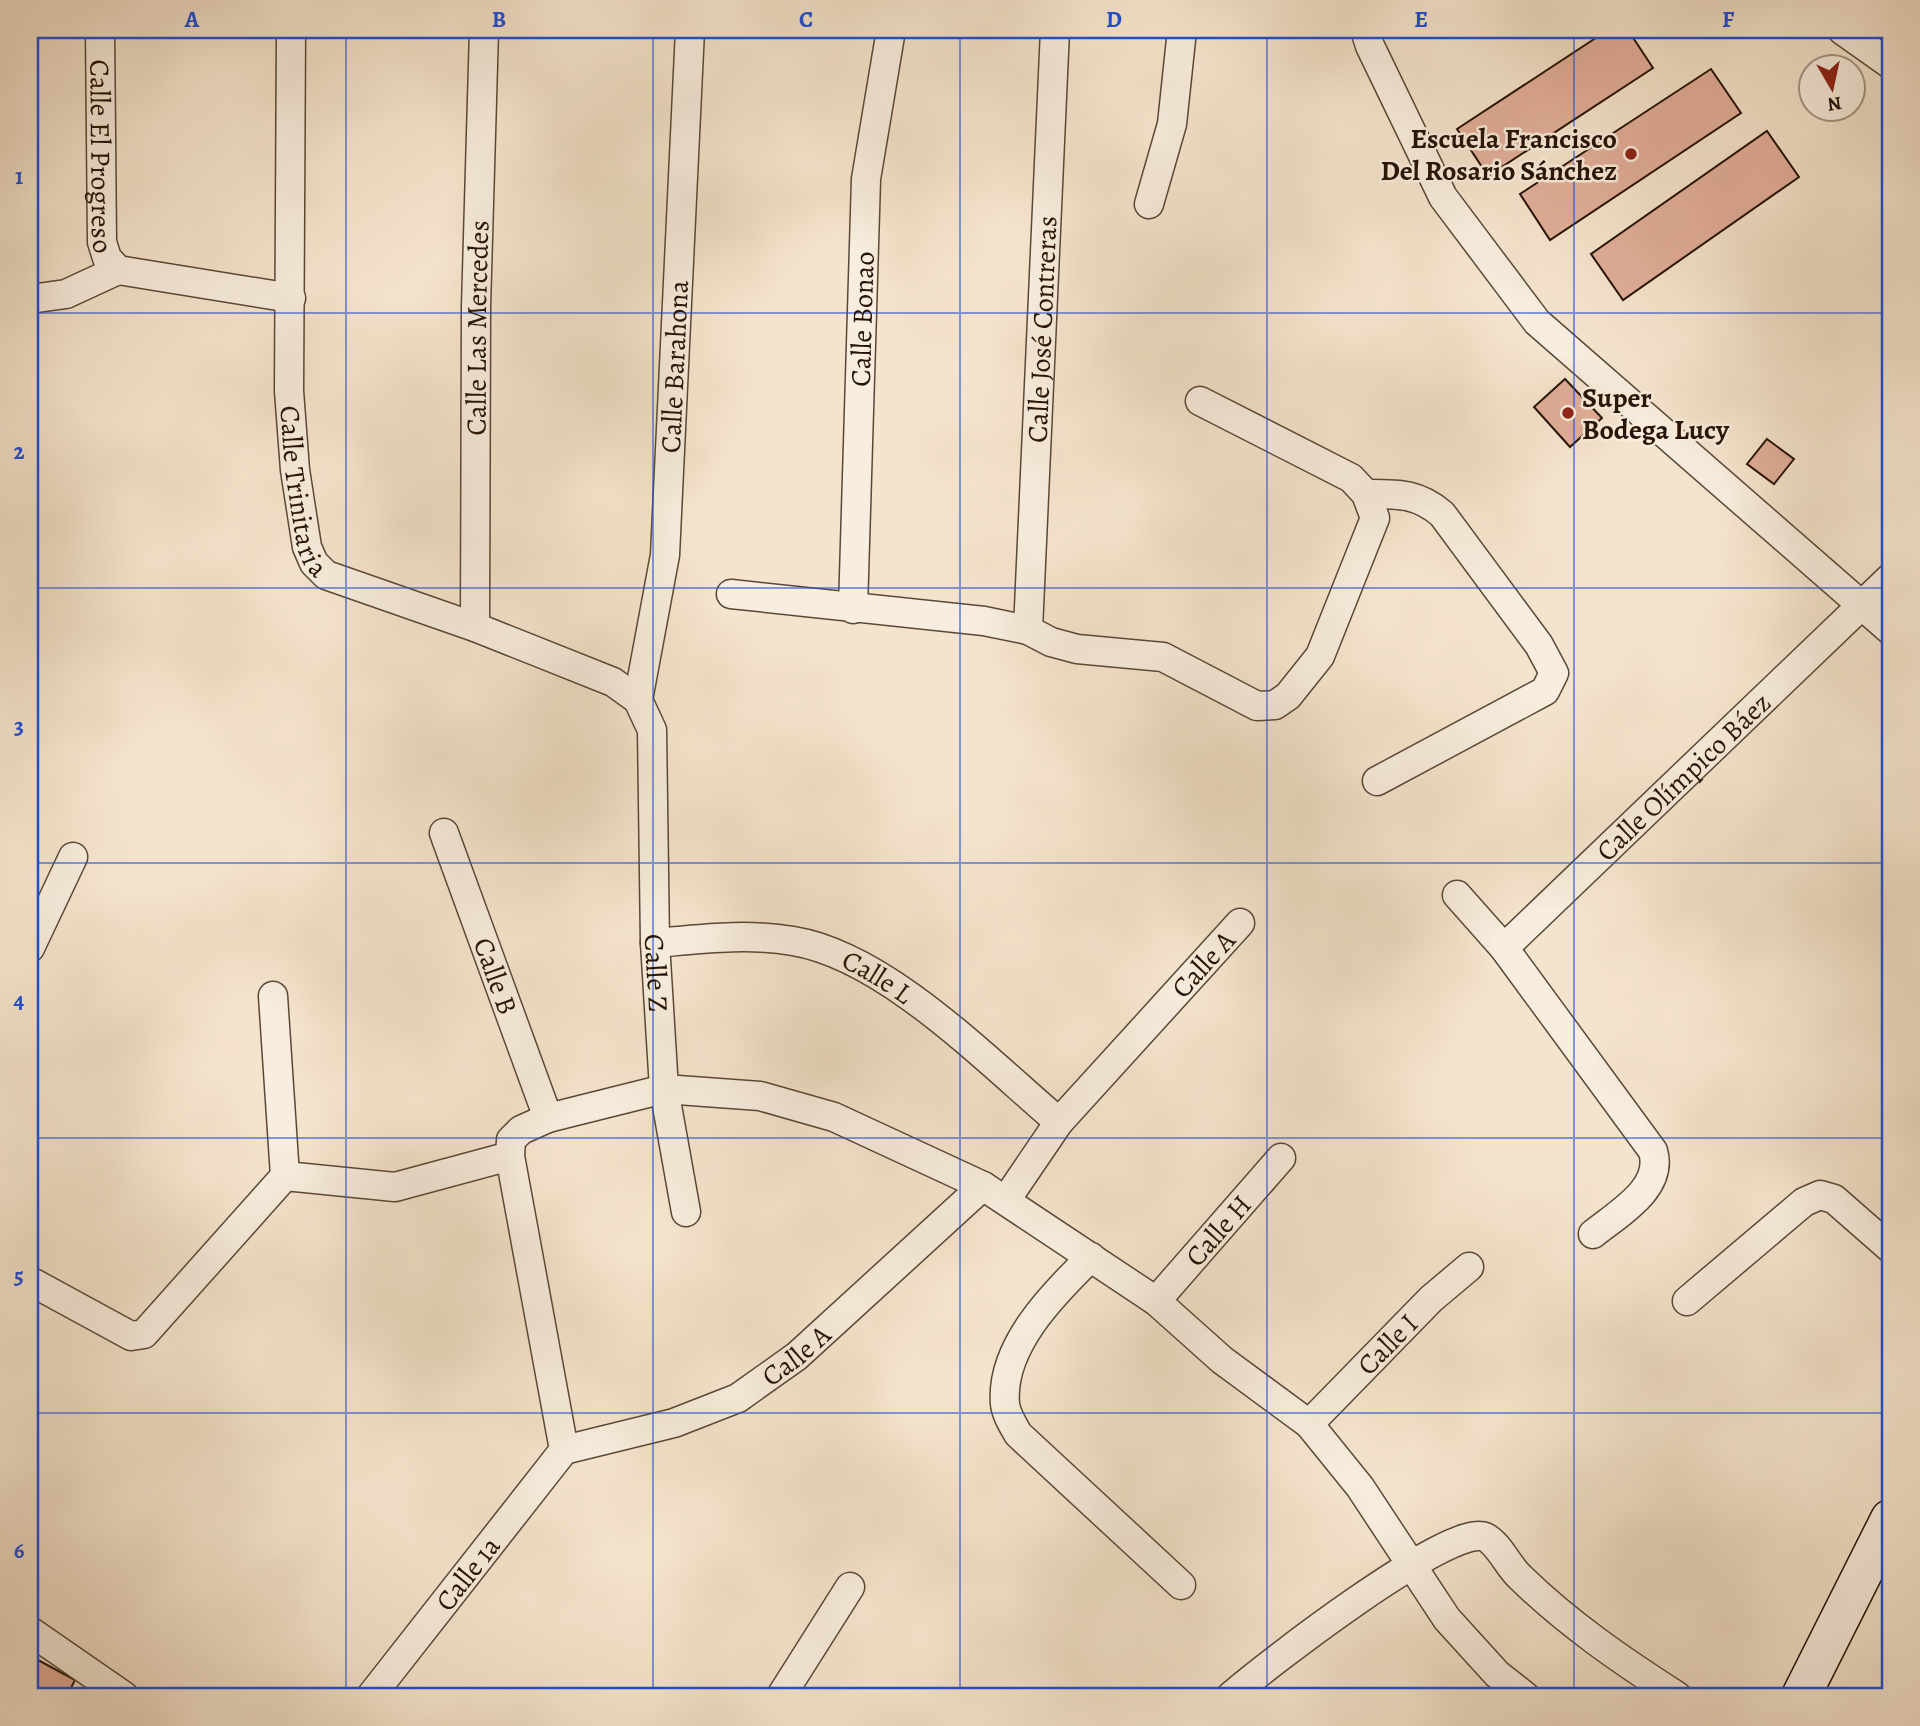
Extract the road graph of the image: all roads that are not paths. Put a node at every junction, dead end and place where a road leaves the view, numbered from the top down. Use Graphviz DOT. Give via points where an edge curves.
graph roads {
  1 [pos="100,30"];
  2 [pos="292,30"];
  3 [pos="484,30"];
  4 [pos="690,30"];
  5 [pos="891,30"];
  6 [pos="1055,30"];
  7 [pos="1182,30"];
  8 [pos="1365,30"];
  9 [pos="1842,30"];
  10 [pos="1890,64"];
  11 [pos="1149,204"];
  12 [pos="118,270"];
  13 [pos="30,299"];
  14 [pos="290,299"];
  15 [pos="1200,401"];
  16 [pos="1366,494"];
  17 [pos="1890,578"];
  18 [pos="731,594"];
  19 [pos="1861,604"];
  20 [pos="853,609"];
  21 [pos="475,627"];
  22 [pos="1028,630"];
  23 [pos="1890,630"];
  24 [pos="638,700"];
  25 [pos="1377,781"];
  26 [pos="444,833"];
  27 [pos="73,857"];
  28 [pos="1457,895"];
  29 [pos="1240,923"];
  30 [pos="655,943"];
  31 [pos="1504,947"];
  32 [pos="30,948"];
  33 [pos="273,996"];
  34 [pos="664,1089"];
  35 [pos="548,1118"];
  36 [pos="1059,1122"];
  37 [pos="510,1156"];
  38 [pos="1281,1158"];
  39 [pos="285,1176"];
  40 [pos="995,1193"];
  41 [pos="686,1212"];
  42 [pos="1593,1234"];
  43 [pos="1890,1248"];
  44 [pos="1091,1256"];
  45 [pos="1469,1267"];
  46 [pos="30,1281"];
  47 [pos="1156,1301"];
  48 [pos="1687,1301"];
  49 [pos="1309,1424"];
  50 [pos="564,1450"];
  51 [pos="1890,1519"];
  52 [pos="1409,1566"];
  53 [pos="1181,1585"];
  54 [pos="850,1587"];
  55 [pos="30,1631"];
  56 [pos="1241,1694"];
  57 [pos="124,1696"];
  58 [pos="371,1696"];
  59 [pos="781,1696"];
  60 [pos="1525,1696"];
  61 [pos="1677,1696"];
  62 [pos="1801,1696"];
  1 -- 12 [label="street, Calle El Progreso" via="102,242 107,258"];
  2 -- 14 [label="street, Calle Trinitaria"];
  3 -- 21 [label="street, Calle Las Mercedes" via="476,307"];
  4 -- 24 [label="street, Calle Barahona" via="665,555"];
  5 -- 20 [label="street, Calle Bonao" via="866,179"];
  6 -- 22 [label="street, Calle José Contreras"];
  7 -- 11 [label="street" via="1172,124"];
  8 -- 19 [label="street" via="1443,197 1537,322"];
  9 -- 10 [label="street"];
  12 -- 13 [label="street" via="66,294"];
  12 -- 14 [label="street, Calle El Progreso"];
  14 -- 21 [label="street, Calle Trinitaria" via="289,391 295,470 307,547 314,563 326,575"];
  15 -- 16 [label="street" via="1339,470"];
  16 -- 22 [label="street" via="1375,518 1320,656 1275,705 1257,706 1163,657 1077,649"];
  16 -- 25 [label="street" via="1425,500 1442,514 1539,645 1554,673 1545,691"];
  17 -- 19 [label="street, Calle Olímpico Báez"];
  18 -- 20 [label="street"];
  19 -- 23 [label="street"];
  19 -- 31 [label="street, Calle Olímpico Báez"];
  20 -- 22 [label="street" via="984,621"];
  21 -- 24 [label="street, Calle Trinitaria" via="613,682"];
  24 -- 30 [label="street, Calle Z" via="652,730"];
  26 -- 35 [label="street, Calle B"];
  27 -- 32 [label="street"];
  28 -- 31 [label="street"];
  29 -- 36 [label="street, Calle A"];
  30 -- 34 [label="street, Calle Z"];
  30 -- 36 [label="street, Calle L" via="739,936 795,941 852,960 911,998"];
  31 -- 42 [label="street" via="1653,1150 1657,1163 1653,1178 1637,1199"];
  33 -- 39 [label="street"];
  34 -- 35 [label="street"];
  34 -- 40 [label="street" via="760,1096 834,1117"];
  34 -- 41 [label="street, Calle Z"];
  35 -- 37 [label="street" via="521,1130 511,1140"];
  36 -- 40 [label="street, Calle A"];
  37 -- 39 [label="street" via="395,1187"];
  37 -- 50 [label="street"];
  38 -- 47 [label="street, Calle H"];
  39 -- 46 [label="street" via="144,1334 131,1336"];
  40 -- 44 [label="street"];
  40 -- 50 [label="street, Calle A" via="797,1356 738,1398 674,1423"];
  43 -- 48 [label="street" via="1834,1199 1820,1195 1804,1202"];
  44 -- 47 [label="street"];
  44 -- 53 [label="street" via="1059,1288 1025,1335 1006,1373 1005,1407 1018,1434"];
  45 -- 49 [label="street, Calle I" via="1431,1299"];
  47 -- 49 [label="street" via="1222,1360"];
  49 -- 52 [label="street" via="1360,1487"];
  50 -- 58 [label="street, Calle 1a"];
  51 -- 62 [label="main road"];
  52 -- 56 [label="street" via="1326,1622"];
  52 -- 60 [label="street" via="1447,1619 1497,1674"];
  52 -- 61 [label="street" via="1457,1541 1477,1535 1488,1539 1518,1576 1618,1659"];
  54 -- 59 [label="street"];
  55 -- 57 [label="street"];
}
